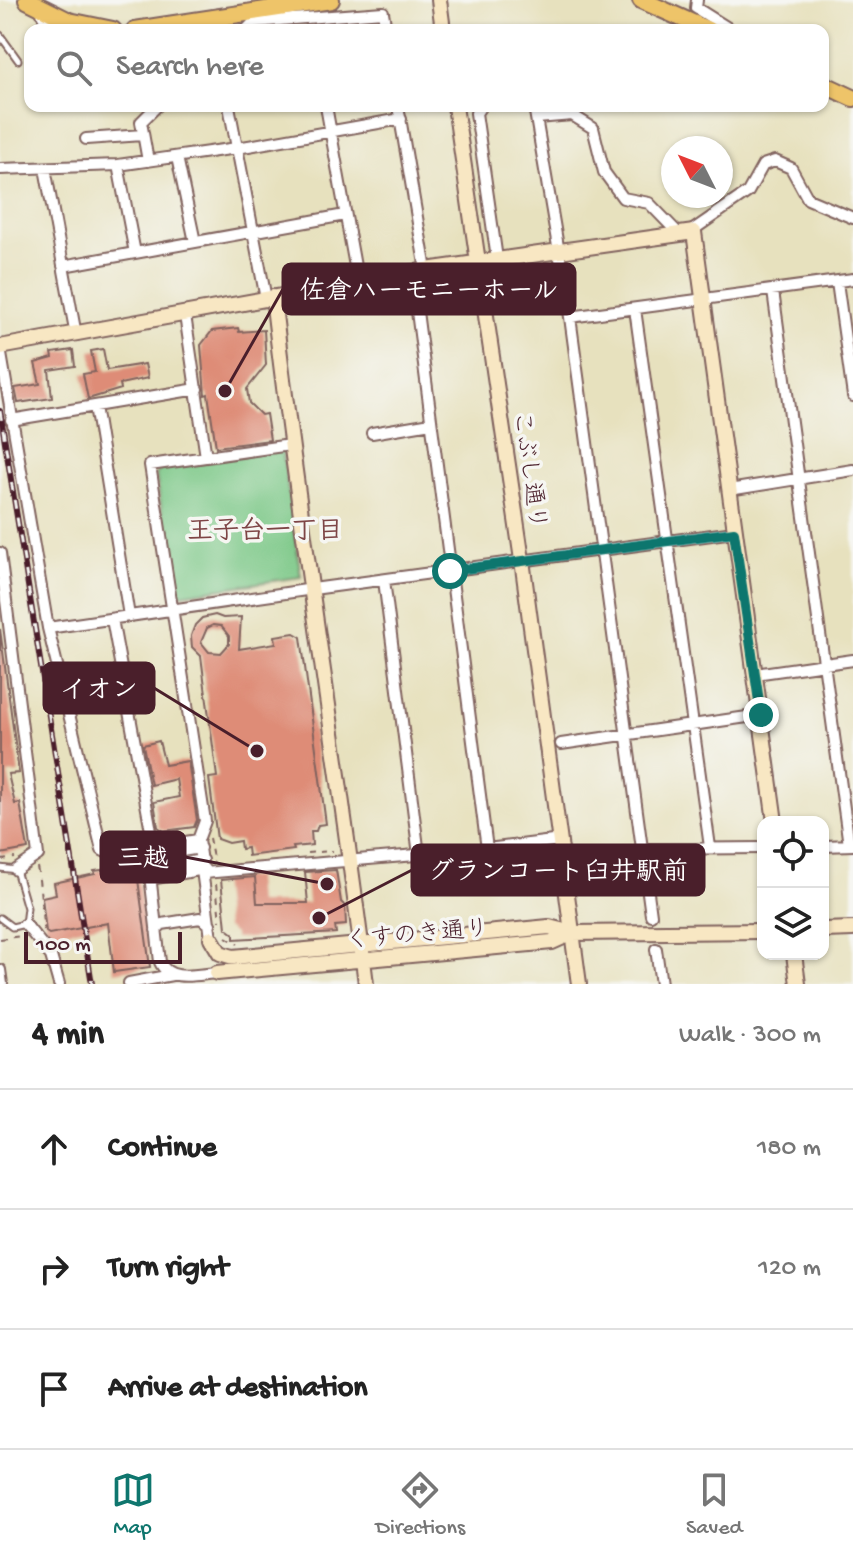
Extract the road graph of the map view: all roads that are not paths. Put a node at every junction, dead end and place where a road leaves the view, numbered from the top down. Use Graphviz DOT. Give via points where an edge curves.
graph roads {
  1 [pos="331,0"];
  2 [pos="439,0"];
  3 [pos="641,0"];
  4 [pos="665,0"];
  5 [pos="697,0"];
  6 [pos="33,4"];
  7 [pos="675,15"];
  8 [pos="46,24"];
  9 [pos="84,24"];
  10 [pos="174,24"];
  11 [pos="252,24"];
  12 [pos="312,24"];
  13 [pos="385,24"];
  14 [pos="442,24"];
  15 [pos="695,24"];
  16 [pos="721,24"];
  17 [pos="0,35"];
  18 [pos="18,60"];
  19 [pos="829,87"];
  20 [pos="853,98"];
  21 [pos="151,112"];
  22 [pos="230,112"];
  23 [pos="327,112"];
  24 [pos="399,112"];
  25 [pos="456,112"];
  26 [pos="477,112"];
  27 [pos="536,112"];
  28 [pos="537,118"];
  29 [pos="401,119"];
  30 [pos="330,130"];
  31 [pos="143,135"];
  32 [pos="86,139"];
  33 [pos="237,148"];
  34 [pos="177,157"];
  35 [pos="148,161"];
  36 [pos="118,165"];
  37 [pos="45,168"];
  38 [pos="0,169"];
  39 [pos="345,215"];
  40 [pos="853,218"];
  41 [pos="252,231"];
  42 [pos="684,233"];
  43 [pos="195,242"];
  44 [pos="559,250"];
  45 [pos="135,253"];
  46 [pos="497,259"];
  47 [pos="479,262"];
  48 [pos="63,266"];
  49 [pos="419,272"];
  50 [pos="853,279"];
  51 [pos="837,282"];
  52 [pos="358,283"];
  53 [pos="773,291"];
  54 [pos="269,298"];
  55 [pos="702,300"];
  56 [pos="635,309"];
  57 [pos="185,315"];
  58 [pos="570,317"];
  59 [pos="76,335"];
  60 [pos="0,348"];
  61 [pos="197,389"];
  62 [pos="853,396"];
  63 [pos="95,406"];
  64 [pos="11,420"];
  65 [pos="431,423"];
  66 [pos="372,433"];
  67 [pos="290,445"];
  68 [pos="206,457"];
  69 [pos="853,470"];
  70 [pos="799,478"];
  71 [pos="729,490"];
  72 [pos="734,532"];
  73 [pos="668,541"];
  74 [pos="602,551"];
  75 [pos="0,553"];
  76 [pos="522,560"];
  77 [pos="450,571"];
  78 [pos="384,580"];
  79 [pos="313,589"];
  80 [pos="174,610"];
  81 [pos="129,616"];
  82 [pos="112,619"];
  83 [pos="5,623"];
  84 [pos="48,628"];
  85 [pos="853,660"];
  86 [pos="824,664"];
  87 [pos="755,674"];
  88 [pos="761,715"];
  89 [pos="693,725"];
  90 [pos="627,735"];
  91 [pos="561,744"];
  92 [pos="774,816"];
  93 [pos="561,840"];
  94 [pos="851,845"];
  95 [pos="829,846"];
  96 [pos="710,847"];
  97 [pos="757,848"];
  98 [pos="136,849"];
  99 [pos="487,849"];
  100 [pos="643,849"];
  101 [pos="419,855"];
  102 [pos="344,856"];
  103 [pos="204,859"];
  104 [pos="151,863"];
  105 [pos="0,868"];
  106 [pos="16,870"];
  107 [pos="651,915"];
  108 [pos="0,918"];
  109 [pos="853,929"];
  110 [pos="26,930"];
  111 [pos="156,930"];
  112 [pos="216,930"];
  113 [pos="829,930"];
  114 [pos="757,931"];
  115 [pos="572,933"];
  116 [pos="361,945"];
  117 [pos="656,949"];
  118 [pos="795,960"];
  119 [pos="363,961"];
  120 [pos="0,970"];
  121 [pos="217,973"];
  122 [pos="172,975"];
  123 [pos="129,983"];
  124 [pos="2,984"];
  125 [pos="59,984"];
  126 [pos="366,984"];
  127 [pos="579,984"];
  128 [pos="661,984"];
  129 [pos="798,984"];
  1 -- 10 [label="main road"];
  2 -- 14 [label="street"];
  3 -- 7 [label="main road"];
  4 -- 7 [label="street"];
  5 -- 16 [label="street" via="696,8"];
  6 -- 8 [label="street"];
  6 -- 9 [label="main road"];
  7 -- 15 [label="main road"];
  11 -- 12 [label="street"];
  12 -- 13 [label="street" via="383,12"];
  17 -- 18 [label="lane"];
  19 -- 20 [label="main road"];
  21 -- 31 [label="street" via="141,122"];
  22 -- 33 [label="street"];
  23 -- 30 [label="street"];
  24 -- 29 [label="street"];
  25 -- 47 [label="street, こぶし通り"];
  26 -- 46 [label="street"];
  27 -- 28 [label="street"];
  28 -- 42 [label="street" via="572,115 593,128 604,172 623,198 649,203"];
  28 -- 44 [label="street"];
  29 -- 30 [label="street"];
  29 -- 49 [label="street"];
  30 -- 33 [label="street"];
  30 -- 39 [label="street"];
  31 -- 32 [label="street"];
  31 -- 35 [label="street"];
  33 -- 34 [label="street"];
  33 -- 41 [label="street"];
  34 -- 35 [label="street"];
  34 -- 43 [label="street"];
  35 -- 36 [label="street"];
  36 -- 37 [label="street"];
  36 -- 45 [label="street"];
  37 -- 38 [label="street"];
  37 -- 48 [label="street"];
  39 -- 41 [label="street"];
  39 -- 52 [label="street"];
  40 -- 42 [label="street" via="808,199 791,168 775,161 763,165 748,192"];
  41 -- 43 [label="street"];
  41 -- 54 [label="street"];
  42 -- 44 [label="street"];
  42 -- 55 [label="street" via="694,232"];
  43 -- 45 [label="street"];
  44 -- 46 [label="street"];
  44 -- 58 [label="street"];
  45 -- 48 [label="street"];
  46 -- 47 [label="street"];
  47 -- 49 [label="street"];
  47 -- 76 [label="street, こぶし通り"];
  48 -- 59 [label="street"];
  49 -- 52 [label="street"];
  49 -- 65 [label="street"];
  50 -- 51 [label="street"];
  51 -- 53 [label="street"];
  51 -- 62 [label="street"];
  52 -- 54 [label="street"];
  53 -- 55 [label="street"];
  53 -- 70 [label="street"];
  54 -- 57 [label="street"];
  54 -- 67 [label="street"];
  55 -- 56 [label="street"];
  55 -- 71 [label="street"];
  56 -- 58 [label="street"];
  56 -- 73 [label="street"];
  57 -- 59 [label="street"];
  57 -- 61 [label="street"];
  58 -- 74 [label="street"];
  59 -- 60 [label="street"];
  60 -- 64 [label="street"];
  61 -- 63 [label="street"];
  61 -- 68 [label="street"];
  63 -- 64 [label="street"];
  63 -- 81 [label="street"];
  64 -- 84 [label="street"];
  65 -- 66 [label="street"];
  65 -- 77 [label="street"];
  67 -- 68 [label="street"];
  67 -- 79 [label="street"];
  68 -- 80 [label="street" via="150,465"];
  69 -- 70 [label="street"];
  70 -- 71 [label="street"];
  70 -- 86 [label="street"];
  71 -- 72 [label="street"];
  72 -- 73 [label="street"];
  72 -- 87 [label="street"];
  73 -- 74 [label="street"];
  73 -- 89 [label="street"];
  74 -- 76 [label="street"];
  74 -- 90 [label="street"];
  75 -- 83 [label="street"];
  76 -- 77 [label="street"];
  76 -- 93 [label="street, こぶし通り"];
  77 -- 78 [label="street"];
  77 -- 99 [label="street"];
  78 -- 79 [label="street"];
  78 -- 101 [label="street"];
  79 -- 80 [label="street"];
  79 -- 102 [label="street"];
  80 -- 81 [label="street"];
  80 -- 103 [label="street" via="205,821"];
  81 -- 82 [label="street"];
  82 -- 84 [label="street"];
  82 -- 104 [label="street"];
  83 -- 106 [label="street" via="38,855"];
  84 -- 98 [label="street" via="102,850 110,854"];
  85 -- 86 [label="street"];
  86 -- 87 [label="street"];
  86 -- 94 [label="street"];
  87 -- 88 [label="street"];
  88 -- 89 [label="street"];
  88 -- 92 [label="street"];
  89 -- 90 [label="street"];
  89 -- 96 [label="street"];
  90 -- 91 [label="street"];
  90 -- 100 [label="street"];
  93 -- 99 [label="street"];
  93 -- 115 [label="street, こぶし通り"];
  94 -- 95 [label="street"];
  96 -- 97 [label="street"];
  96 -- 100 [label="street"];
  98 -- 104 [label="street"];
  98 -- 104 [label="street"];
  99 -- 101 [label="street"];
  100 -- 107 [label="street"];
  101 -- 102 [label="street"];
  102 -- 103 [label="street"];
  102 -- 116 [label="street"];
  103 -- 104 [label="street"];
  103 -- 104 [label="street"];
  103 -- 112 [label="street"];
  104 -- 111 [label="street"];
  105 -- 106 [label="lane"];
  106 -- 110 [label="lane" via="27,908"];
  108 -- 110 [label="lane"];
  109 -- 113 [label="street"];
  110 -- 125 [label="street" via="51,956"];
  111 -- 112 [label="street" via="162,924 200,918"];
  111 -- 122 [label="street" via="160,962"];
  112 -- 116 [label="street, くすのき通り" via="220,953 233,957"];
  114 -- 115 [label="street, くすのき通り"];
  115 -- 116 [label="street, くすのき通り" via="549,927"];
  115 -- 119 [label="street, くすのき通り" via="552,942"];
  115 -- 127 [label="street, こぶし通り"];
  116 -- 119 [label="street"];
  117 -- 128 [label="street"];
  118 -- 129 [label="street"];
  119 -- 121 [label="street, くすのき通り"];
  119 -- 126 [label="street"];
  120 -- 124 [label="street"];
  121 -- 122 [label="street"];
  122 -- 123 [label="street"];
}
